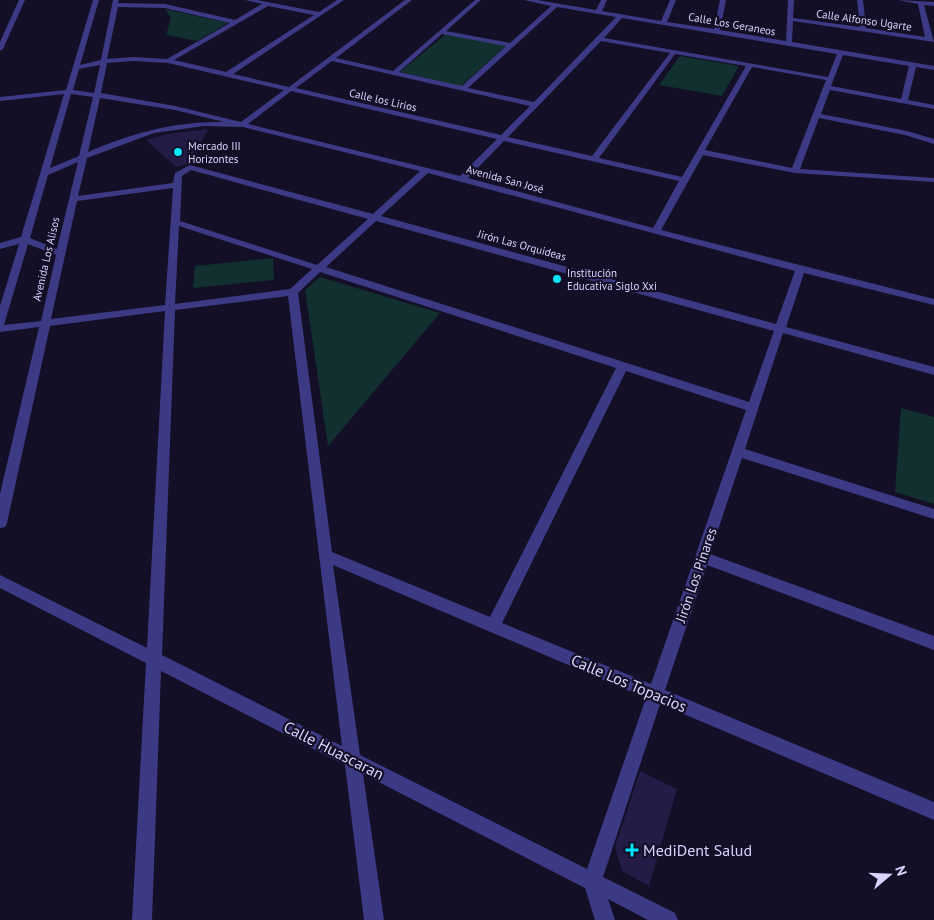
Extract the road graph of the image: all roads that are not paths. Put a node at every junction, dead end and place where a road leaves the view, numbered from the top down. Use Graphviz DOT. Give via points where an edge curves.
graph roads {
  1 [pos="22,0"];
  2 [pos="96,0"];
  3 [pos="248,0"];
  4 [pos="341,0"];
  5 [pos="394,0"];
  6 [pos="478,0"];
  7 [pos="527,0"];
  8 [pos="604,0"];
  9 [pos="672,0"];
  10 [pos="724,0"];
  11 [pos="791,0"];
  12 [pos="860,0"];
  13 [pos="901,0"];
  14 [pos="408,1"];
  15 [pos="116,2"];
  16 [pos="921,3"];
  17 [pos="267,4"];
  18 [pos="934,4"];
  19 [pos="555,5"];
  20 [pos="598,12"];
  21 [pos="320,14"];
  22 [pos="620,16"];
  23 [pos="791,19"];
  24 [pos="235,22"];
  25 [pos="663,23"];
  26 [pos="863,30"];
  27 [pos="716,31"];
  28 [pos="441,32"];
  29 [pos="600,39"];
  30 [pos="932,40"];
  31 [pos="789,44"];
  32 [pos="511,45"];
  33 [pos="0,49"];
  34 [pos="673,53"];
  35 [pos="840,53"];
  36 [pos="330,59"];
  37 [pos="104,60"];
  38 [pos="168,60"];
  39 [pos="913,64"];
  40 [pos="749,66"];
  41 [pos="75,68"];
  42 [pos="934,68"];
  43 [pos="394,73"];
  44 [pos="227,75"];
  45 [pos="830,79"];
  46 [pos="826,87"];
  47 [pos="463,89"];
  48 [pos="290,90"];
  49 [pos="68,92"];
  50 [pos="97,96"];
  51 [pos="0,99"];
  52 [pos="904,101"];
  53 [pos="536,105"];
  54 [pos="934,107"];
  55 [pos="816,115"];
  56 [pos="242,125"];
  57 [pos="503,139"];
  58 [pos="934,142"];
  59 [pos="701,152"];
  60 [pos="82,157"];
  61 [pos="594,159"];
  62 [pos="426,170"];
  63 [pos="796,171"];
  64 [pos="45,174"];
  65 [pos="462,179"];
  66 [pos="685,180"];
  67 [pos="934,180"];
  68 [pos="178,185"];
  69 [pos="73,199"];
  70 [pos="376,218"];
  71 [pos="175,222"];
  72 [pos="656,230"];
  73 [pos="25,239"];
  74 [pos="0,246"];
  75 [pos="60,253"];
  76 [pos="321,269"];
  77 [pos="800,270"];
  78 [pos="293,292"];
  79 [pos="934,302"];
  80 [pos="170,306"];
  81 [pos="0,324"];
  82 [pos="44,324"];
  83 [pos="780,328"];
  84 [pos="0,329"];
  85 [pos="623,366"];
  86 [pos="934,371"];
  87 [pos="752,408"];
  88 [pos="738,452"];
  89 [pos="934,514"];
  90 [pos="0,523"];
  91 [pos="325,555"];
  92 [pos="702,557"];
  93 [pos="0,581"];
  94 [pos="493,626"];
  95 [pos="934,643"];
  96 [pos="154,659"];
  97 [pos="655,694"];
  98 [pos="352,760"];
  99 [pos="934,811"];
  100 [pos="592,881"];
  101 [pos="142,920"];
  102 [pos="374,920"];
  103 [pos="605,920"];
  104 [pos="668,920"];
  1 -- 33 [label="street"];
  2 -- 41 [label="street, Avenida Los Alisos"];
  3 -- 17 [label="street"];
  4 -- 21 [label="street"];
  5 -- 14 [label="street"];
  6 -- 28 [label="street"];
  7 -- 19 [label="street, Calle Los Geraneos"];
  8 -- 20 [label="street"];
  9 -- 25 [label="street"];
  10 -- 27 [label="street"];
  11 -- 23 [label="street"];
  12 -- 26 [label="street"];
  13 -- 16 [label="street"];
  14 -- 36 [label="street"];
  15 -- 24 [label="street" via="165,6"];
  15 -- 37 [label="street, Avenida Los Alisos"];
  16 -- 18 [label="street"];
  16 -- 30 [label="street"];
  17 -- 21 [label="street"];
  17 -- 24 [label="street"];
  19 -- 20 [label="street, Calle Los Geraneos"];
  19 -- 32 [label="street"];
  20 -- 22 [label="street, Calle Los Geraneos"];
  21 -- 44 [label="street"];
  22 -- 25 [label="street, Calle Los Geraneos"];
  22 -- 29 [label="street"];
  23 -- 26 [label="street, Calle Alfonso Ugarte"];
  23 -- 31 [label="street"];
  24 -- 38 [label="street"];
  25 -- 27 [label="street, Calle Los Geraneos"];
  26 -- 30 [label="street, Calle Alfonso Ugarte"];
  27 -- 31 [label="street, Calle Los Geraneos"];
  28 -- 32 [label="street"];
  28 -- 43 [label="street"];
  29 -- 34 [label="street"];
  29 -- 53 [label="street"];
  31 -- 35 [label="street, Calle Los Geraneos"];
  32 -- 47 [label="street"];
  34 -- 40 [label="street"];
  34 -- 61 [label="street"];
  35 -- 39 [label="street, Calle Los Geraneos"];
  35 -- 45 [label="street"];
  36 -- 43 [label="street"];
  36 -- 48 [label="street"];
  37 -- 38 [label="street, Calle los Lirios" via="137,57"];
  37 -- 41 [label="street, Calle los Lirios"];
  37 -- 50 [label="street, Avenida Los Alisos"];
  38 -- 44 [label="street, Calle los Lirios"];
  39 -- 42 [label="street, Calle Los Geraneos"];
  39 -- 52 [label="street"];
  40 -- 45 [label="street"];
  40 -- 59 [label="street"];
  41 -- 49 [label="street, Avenida Los Alisos"];
  43 -- 47 [label="street"];
  44 -- 48 [label="street, Calle los Lirios"];
  45 -- 46 [label="street"];
  46 -- 52 [label="street"];
  46 -- 55 [label="street"];
  47 -- 53 [label="street"];
  48 -- 56 [label="street"];
  48 -- 57 [label="street, Calle los Lirios"];
  49 -- 50 [label="street, Avenida San José"];
  49 -- 51 [label="street, Avenida San José"];
  49 -- 64 [label="street, Avenida Los Alisos"];
  50 -- 56 [label="street, Avenida San José" via="175,108"];
  50 -- 60 [label="street, Avenida Los Alisos"];
  52 -- 54 [label="street"];
  53 -- 57 [label="street"];
  55 -- 58 [label="street" via="907,133"];
  55 -- 63 [label="street"];
  56 -- 60 [label="street" via="177,126 152,131"];
  56 -- 62 [label="street, Avenida San José"];
  57 -- 61 [label="street, Calle los Lirios"];
  57 -- 65 [label="street"];
  59 -- 63 [label="street"];
  59 -- 66 [label="street"];
  60 -- 64 [label="street"];
  60 -- 69 [label="street, Avenida Los Alisos"];
  61 -- 66 [label="street, Calle los Lirios"];
  62 -- 65 [label="street, Avenida San José"];
  62 -- 70 [label="street"];
  63 -- 67 [label="street"];
  64 -- 73 [label="street, Avenida Los Alisos"];
  65 -- 72 [label="street, Avenida San José"];
  66 -- 72 [label="street"];
  68 -- 69 [label="street"];
  68 -- 70 [label="street, Jirón Las Orquideas" via="178,175 190,167"];
  68 -- 71 [label="street"];
  69 -- 75 [label="street, Avenida Los Alisos"];
  70 -- 76 [label="street"];
  70 -- 83 [label="street, Jirón Las Orquideas"];
  71 -- 76 [label="street"];
  71 -- 80 [label="street"];
  72 -- 77 [label="street, Avenida San José"];
  73 -- 74 [label="street"];
  73 -- 75 [label="street"];
  73 -- 81 [label="street, Avenida Los Alisos"];
  75 -- 82 [label="street, Avenida Los Alisos"];
  76 -- 78 [label="street"];
  76 -- 85 [label="street"];
  77 -- 79 [label="street, Avenida San José"];
  77 -- 83 [label="street, Jirón Los Pinares"];
  78 -- 80 [label="street"];
  78 -- 91 [label="street"];
  80 -- 82 [label="street"];
  80 -- 96 [label="street"];
  82 -- 84 [label="street"];
  82 -- 90 [label="street, Avenida Los Alisos"];
  83 -- 86 [label="street, Jirón Las Orquideas"];
  83 -- 87 [label="street, Jirón Los Pinares"];
  85 -- 87 [label="street"];
  85 -- 94 [label="street"];
  87 -- 88 [label="street, Jirón Los Pinares"];
  88 -- 89 [label="street"];
  88 -- 92 [label="street, Jirón Los Pinares"];
  91 -- 94 [label="street, Calle Los Topacios"];
  91 -- 98 [label="street"];
  92 -- 95 [label="street"];
  92 -- 97 [label="street, Jirón Los Pinares"];
  93 -- 96 [label="street, Calle Huascaran"];
  94 -- 97 [label="street, Calle Los Topacios"];
  96 -- 98 [label="street, Calle Huascaran"];
  96 -- 101 [label="street"];
  97 -- 99 [label="street, Calle Los Topacios"];
  97 -- 100 [label="street, Jirón Los Pinares"];
  98 -- 100 [label="street, Calle Huascaran"];
  98 -- 102 [label="street"];
  100 -- 103 [label="street"];
  100 -- 104 [label="street, Calle Huascaran"];
}
